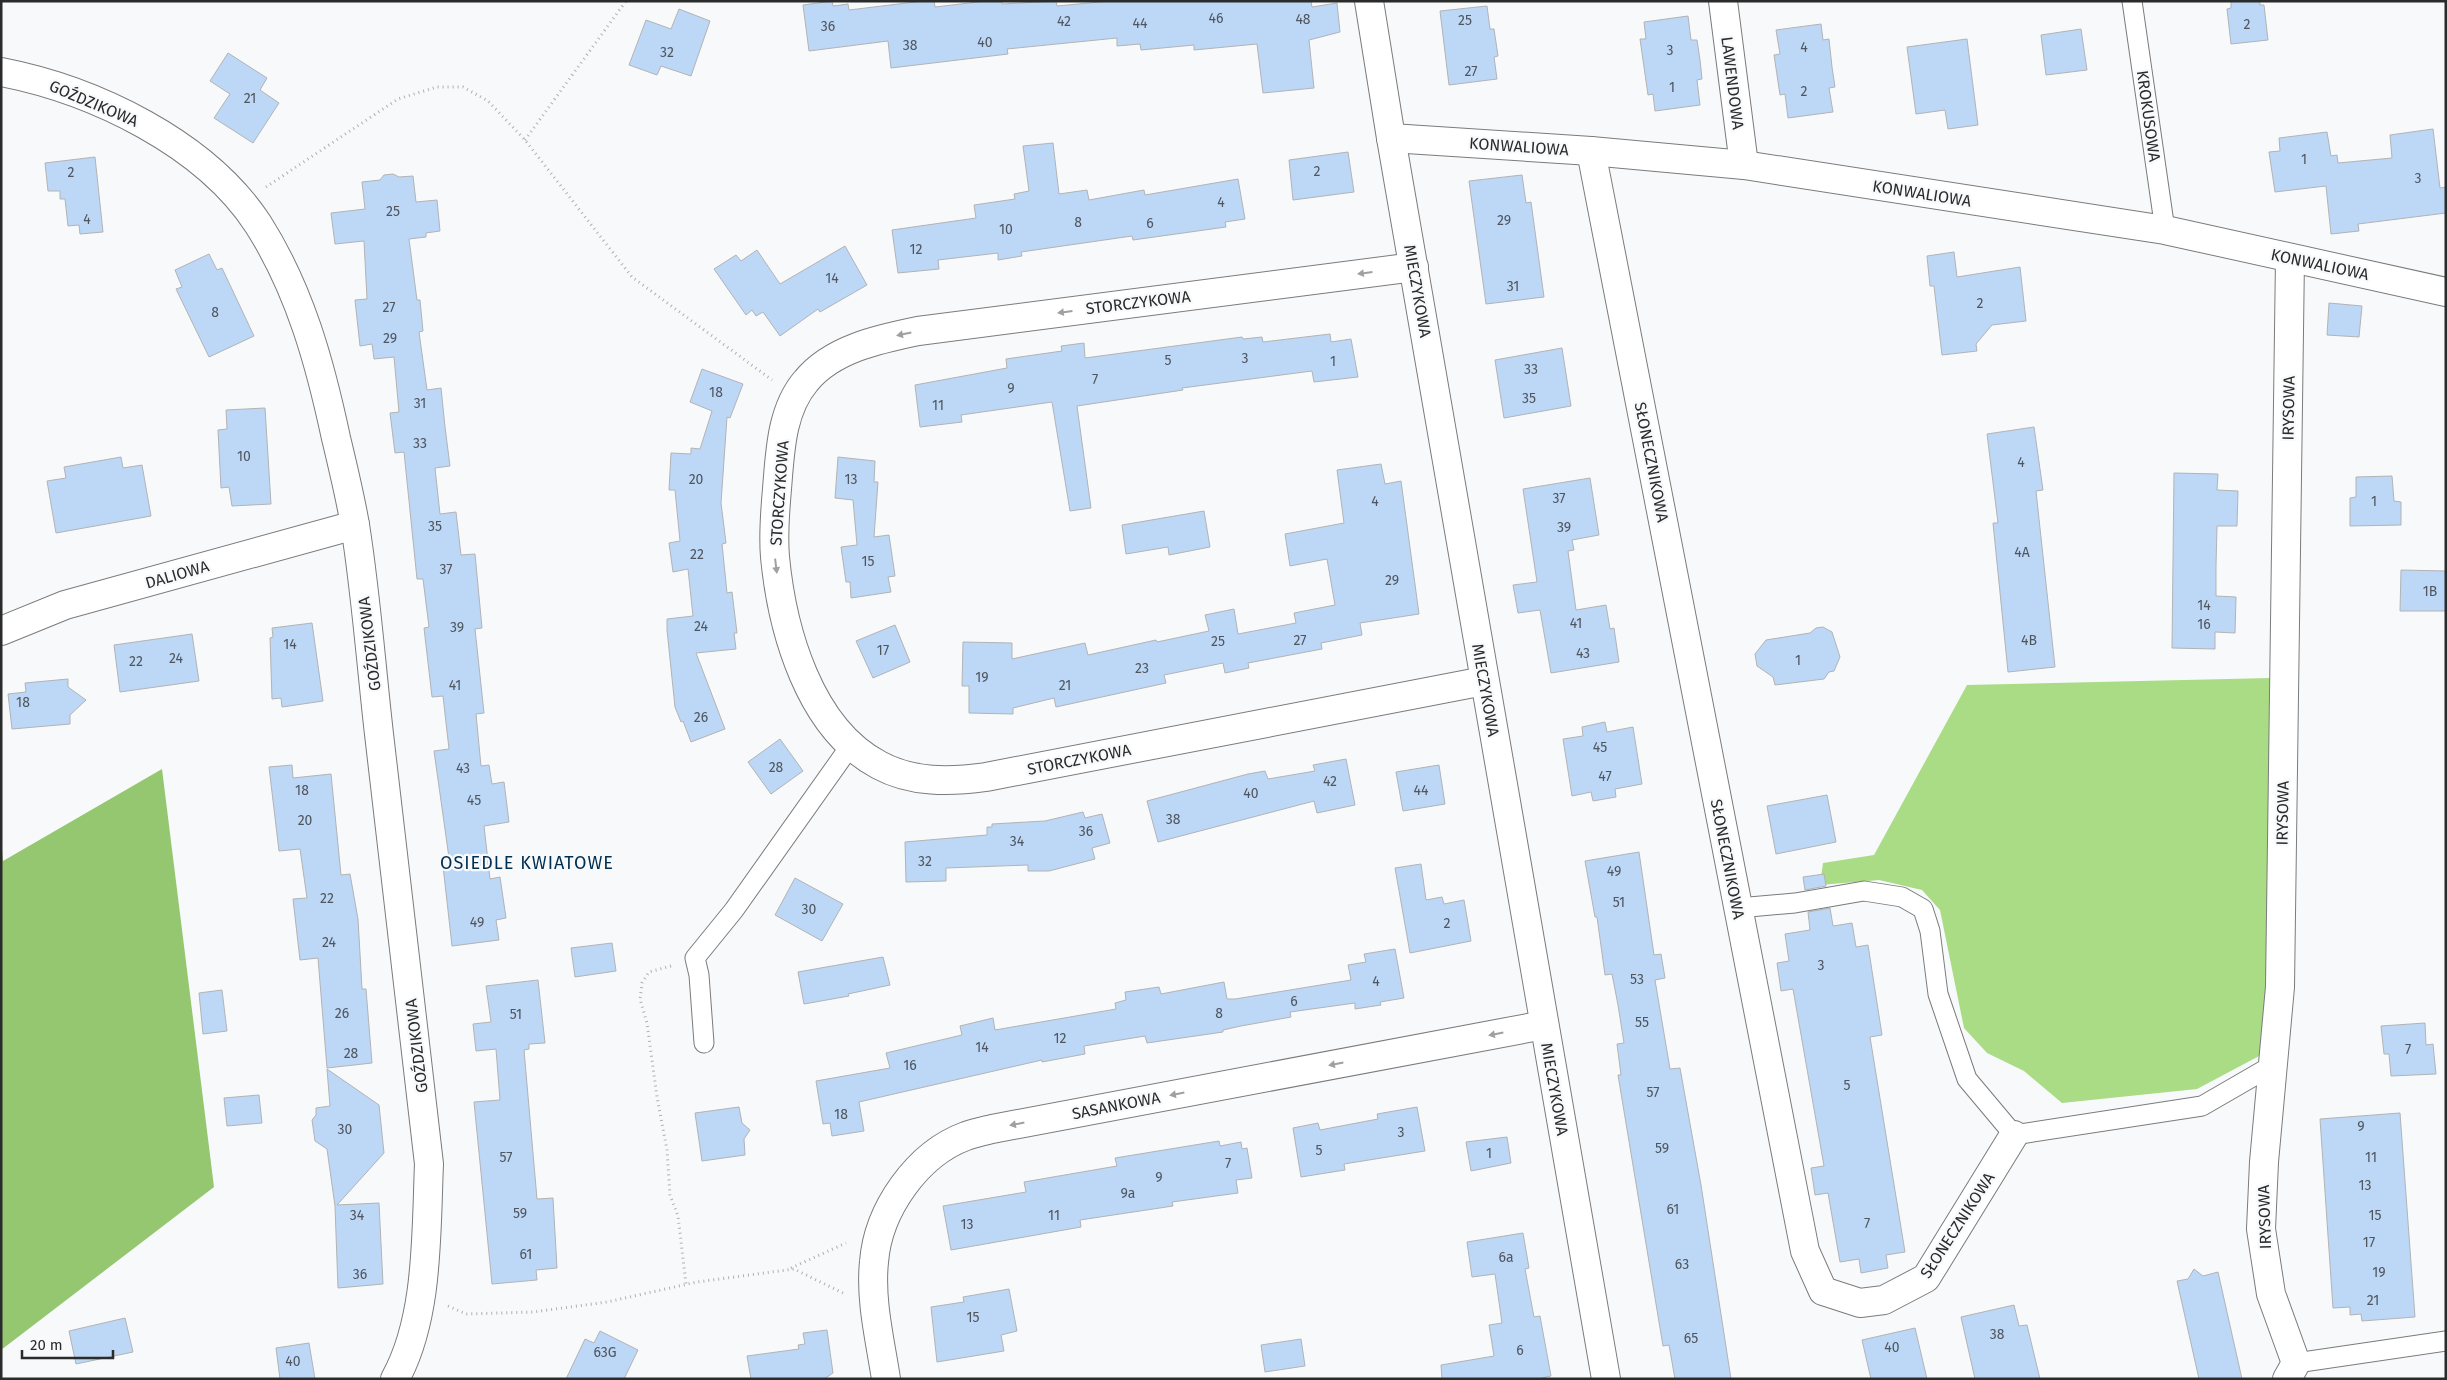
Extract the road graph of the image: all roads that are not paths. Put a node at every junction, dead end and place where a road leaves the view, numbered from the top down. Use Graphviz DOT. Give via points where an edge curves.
graph roads {
  1 [pos="1370,1"];
  2 [pos="1723,1"];
  3 [pos="2132,1"];
  4 [pos="1,72"];
  5 [pos="1391,138"];
  6 [pos="1592,151"];
  7 [pos="1744,165"];
  8 [pos="2165,230"];
  9 [pos="2290,258"];
  10 [pos="1414,267"];
  11 [pos="2446,292"];
  12 [pos="355,525"];
  13 [pos="1,631"];
  14 [pos="1484,681"];
  15 [pos="851,745"];
  16 [pos="1738,908"];
  17 [pos="1544,1025"];
  18 [pos="704,1043"];
  19 [pos="2272,1065"];
  20 [pos="2014,1135"];
  21 [pos="2446,1341"];
  22 [pos="2291,1371"];
  23 [pos="395,1379"];
  24 [pos="886,1379"];
  25 [pos="1606,1379"];
  1 -- 5 [label="street, MIECZYKOWA"];
  2 -- 7 [label="street, LAWENDOWA"];
  3 -- 8 [label="lane, KROKUSOWA"];
  4 -- 12 [label="street, GOŹDZIKOWA" via="34,78 132,117 189,153 225,185 256,222 286,273 307,324 328,399"];
  5 -- 6 [label="street, KONWALIOWA"];
  5 -- 10 [label="street, MIECZYKOWA"];
  6 -- 7 [label="street, KONWALIOWA"];
  6 -- 16 [label="street, SŁONECZNIKOWA"];
  7 -- 8 [label="street, KONWALIOWA"];
  8 -- 9 [label="street, KONWALIOWA"];
  9 -- 11 [label="street, KONWALIOWA"];
  9 -- 19 [label="street, IRYSOWA" via="2280,987"];
  10 -- 14 [label="street, MIECZYKOWA"];
  10 -- 15 [label="street, STORCZYKOWA, one-way" via="918,331 894,336 834,358 819,368 795,397 786,423 780,451 775,556 782,610 811,692 834,728"];
  12 -- 13 [label="street, DALIOWA" via="65,606"];
  12 -- 23 [label="street, GOŹDZIKOWA" via="429,1164 425,1251 417,1316 402,1367"];
  14 -- 15 [label="street, STORCZYKOWA" via="964,780 926,780 894,772 879,766"];
  14 -- 17 [label="street, MIECZYKOWA"];
  15 -- 18 [label="lane" via="696,959"];
  16 -- 20 [label="lane" via="1795,903 1864,891 1902,897 1922,909 1930,931 1938,994 1967,1079"];
  16 -- 20 [label="street, SŁONECZNIKOWA" via="1805,1251 1823,1291 1860,1303 1884,1300 1926,1278"];
  17 -- 24 [label="street, SASANKOWA, one-way" via="966,1136 929,1158 909,1179 892,1203 880,1231 874,1260 875,1306"];
  17 -- 25 [label="street, MIECZYKOWA"];
  19 -- 20 [label="lane" via="2202,1106"];
  19 -- 22 [label="street, IRYSOWA" via="2261,1229 2271,1294"];
  21 -- 22 [label="lane, IRYSOWA"];
}
